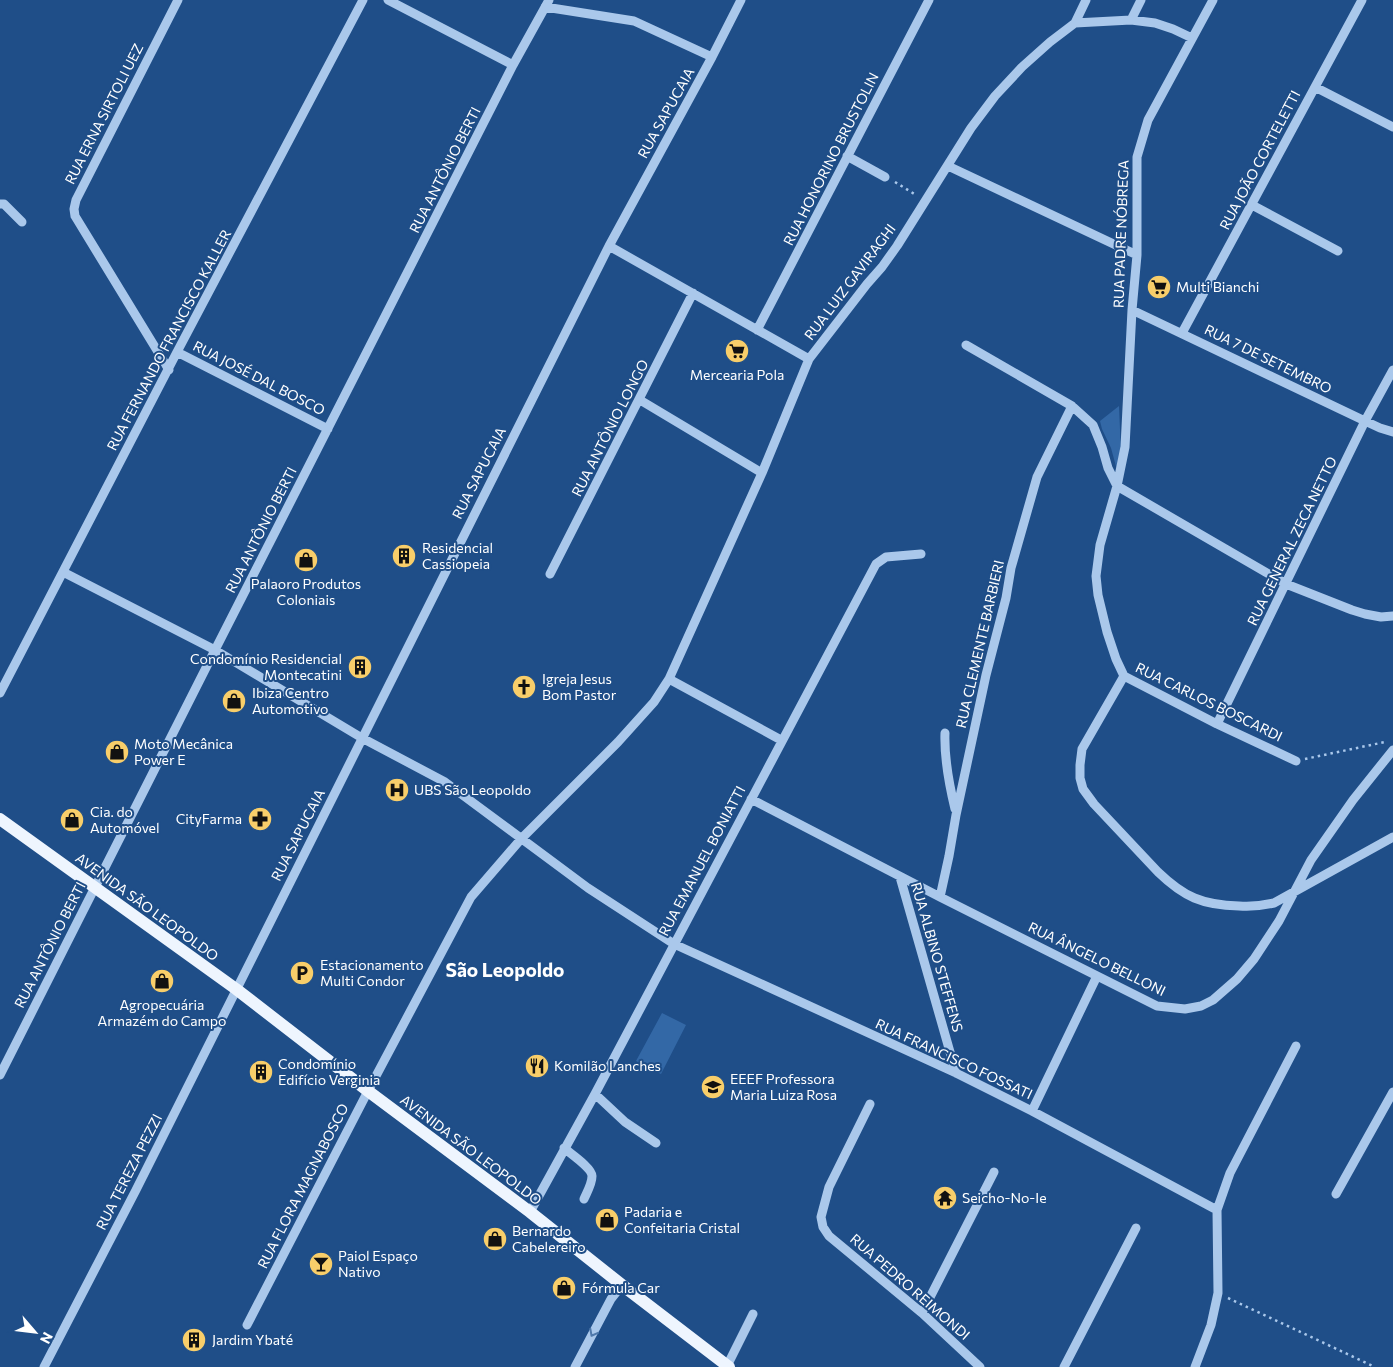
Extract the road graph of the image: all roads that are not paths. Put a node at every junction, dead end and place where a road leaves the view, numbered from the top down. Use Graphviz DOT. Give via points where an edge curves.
graph roads {
  1 [pos="178,0"];
  2 [pos="364,0"];
  3 [pos="388,0"];
  4 [pos="741,0"];
  5 [pos="929,0"];
  6 [pos="1086,0"];
  7 [pos="1141,0"];
  8 [pos="1213,0"];
  9 [pos="1362,0"];
  10 [pos="547,4"];
  11 [pos="1131,20"];
  12 [pos="1075,24"];
  13 [pos="1192,38"];
  14 [pos="712,57"];
  15 [pos="513,66"];
  16 [pos="1315,87"];
  17 [pos="1393,127"];
  18 [pos="847,156"];
  19 [pos="948,166"];
  20 [pos="885,177"];
  21 [pos="0,204"];
  22 [pos="1252,205"];
  23 [pos="22,222"];
  24 [pos="609,246"];
  25 [pos="1338,251"];
  26 [pos="1136,255"];
  27 [pos="693,294"];
  28 [pos="1132,310"];
  29 [pos="758,330"];
  30 [pos="1182,333"];
  31 [pos="966,345"];
  32 [pos="177,352"];
  33 [pos="809,359"];
  34 [pos="169,370"];
  35 [pos="1393,370"];
  36 [pos="640,400"];
  37 [pos="1072,406"];
  38 [pos="1365,421"];
  39 [pos="328,429"];
  40 [pos="1393,432"];
  41 [pos="762,473"];
  42 [pos="1117,486"];
  43 [pos="921,554"];
  44 [pos="63,572"];
  45 [pos="550,574"];
  46 [pos="1286,584"];
  47 [pos="1393,616"];
  48 [pos="214,650"];
  49 [pos="1124,676"];
  50 [pos="669,679"];
  51 [pos="0,693"];
  52 [pos="1217,724"];
  53 [pos="945,733"];
  54 [pos="362,738"];
  55 [pos="781,740"];
  56 [pos="1393,750"];
  57 [pos="1296,761"];
  58 [pos="751,799"];
  59 [pos="956,814"];
  60 [pos="0,819"];
  61 [pos="1393,838"];
  62 [pos="521,840"];
  63 [pos="900,877"];
  64 [pos="95,887"];
  65 [pos="1294,893"];
  66 [pos="940,897"];
  67 [pos="674,944"];
  68 [pos="1097,976"];
  69 [pos="236,989"];
  70 [pos="1296,1046"];
  71 [pos="956,1074"];
  72 [pos="0,1075"];
  73 [pos="368,1091"];
  74 [pos="1393,1092"];
  75 [pos="595,1094"];
  76 [pos="870,1104"];
  77 [pos="1032,1111"];
  78 [pos="656,1143"];
  79 [pos="564,1148"];
  80 [pos="994,1172"];
  81 [pos="1336,1194"];
  82 [pos="584,1199"];
  83 [pos="1217,1210"];
  84 [pos="530,1212"];
  85 [pos="1136,1228"];
  86 [pos="622,1285"];
  87 [pos="922,1313"];
  88 [pos="754,1314"];
  89 [pos="247,1325"];
  90 [pos="728,1366"];
  91 [pos="44,1367"];
  92 [pos="575,1367"];
  93 [pos="980,1367"];
  94 [pos="1064,1367"];
  95 [pos="1195,1367"];
  1 -- 34 [label="street, RUA ERNA SIRTOLI UEZ" via="74,209 75,216"];
  2 -- 32 [label="street, RUA FERNANDO FRANCISCO KALLER"];
  3 -- 15 [label="street"];
  4 -- 14 [label="street, RUA SAPUCAIA"];
  5 -- 18 [label="street, RUA HONORINO BRUSTOLIN"];
  6 -- 12 [label="street"];
  7 -- 11 [label="street"];
  8 -- 13 [label="street, RUA PADRE NÓBREGA"];
  9 -- 16 [label="street, RUA JOÃO CORTELETTI"];
  10 -- 14 [label="street" via="634,21"];
  10 -- 15 [label="street, RUA ANTÔNIO BERTI"];
  11 -- 12 [label="street"];
  11 -- 13 [label="street" via="1155,23"];
  12 -- 19 [label="street, RUA LUIZ GAVIRAGHI" via="1043,48 995,96"];
  13 -- 26 [label="street, RUA PADRE NÓBREGA" via="1148,120 1137,157"];
  14 -- 24 [label="street, RUA SAPUCAIA"];
  15 -- 39 [label="street, RUA ANTÔNIO BERTI"];
  16 -- 17 [label="street"];
  16 -- 22 [label="street, RUA JOÃO CORTELETTI"];
  18 -- 20 [label="street"];
  18 -- 29 [label="street, RUA HONORINO BRUSTOLIN"];
  19 -- 26 [label="street"];
  19 -- 33 [label="street, RUA LUIZ GAVIRAGHI" via="882,267"];
  21 -- 23 [label="street" via="4,204"];
  22 -- 25 [label="street"];
  22 -- 30 [label="street, RUA JOÃO CORTELETTI"];
  24 -- 27 [label="street"];
  24 -- 54 [label="street, RUA SAPUCAIA"];
  26 -- 28 [label="street, RUA PADRE NÓBREGA"];
  27 -- 29 [label="street"];
  27 -- 36 [label="street, RUA ANTÔNIO LONGO"];
  28 -- 30 [label="street, RUA 7 DE SETEMBRO"];
  28 -- 42 [label="street, RUA PADRE NÓBREGA" via="1124,447"];
  29 -- 33 [label="street"];
  30 -- 38 [label="street, RUA 7 DE SETEMBRO"];
  31 -- 37 [label="street"];
  32 -- 34 [label="street, RUA FERNANDO FRANCISCO KALLER"];
  32 -- 39 [label="street, RUA JOSÉ DAL BOSCO"];
  33 -- 41 [label="street, RUA LUIZ GAVIRAGHI"];
  34 -- 44 [label="street, RUA FERNANDO FRANCISCO KALLER"];
  35 -- 38 [label="street, RUA GENERAL ZECA NETTO"];
  36 -- 41 [label="street"];
  36 -- 45 [label="street, RUA ANTÔNIO LONGO"];
  37 -- 42 [label="street" via="1092,425"];
  37 -- 59 [label="street, RUA CLEMENTE BARBIERI" via="1037,477 1011,568"];
  38 -- 40 [label="street, RUA 7 DE SETEMBRO"];
  38 -- 46 [label="street, RUA GENERAL ZECA NETTO"];
  39 -- 48 [label="street, RUA ANTÔNIO BERTI"];
  41 -- 50 [label="street, RUA LUIZ GAVIRAGHI"];
  42 -- 46 [label="street"];
  42 -- 49 [label="street, RUA CARLOS BOSCARDI" via="1100,545 1096,576 1107,632"];
  43 -- 55 [label="street, RUA EMANUEL BONIATTI" via="886,557 876,564"];
  44 -- 48 [label="street, RUA FRANCISCO FOSSATI"];
  44 -- 51 [label="street, RUA FERNANDO FRANCISCO KALLER"];
  46 -- 47 [label="street" via="1365,614"];
  46 -- 52 [label="street, RUA GENERAL ZECA NETTO"];
  48 -- 54 [label="street, RUA FRANCISCO FOSSATI"];
  48 -- 64 [label="street, RUA ANTÔNIO BERTI"];
  49 -- 52 [label="street, RUA CARLOS BOSCARDI"];
  49 -- 65 [label="street" via="1082,749 1080,778 1083,789 1094,804 1169,883 1187,895 1207,903 1259,907"];
  50 -- 55 [label="street"];
  50 -- 62 [label="street, RUA FLORA MAGNABOSCO" via="654,702 618,742"];
  52 -- 57 [label="street, RUA CARLOS BOSCARDI"];
  53 -- 59 [label="street" via="944,752"];
  54 -- 62 [label="street, RUA FRANCISCO FOSSATI" via="445,782"];
  54 -- 69 [label="street, RUA SAPUCAIA"];
  55 -- 58 [label="street, RUA EMANUEL BONIATTI"];
  56 -- 65 [label="street, RUA ÂNGELO BELLONI" via="1311,860"];
  58 -- 63 [label="street, RUA ÂNGELO BELLONI"];
  58 -- 67 [label="street, RUA EMANUEL BONIATTI"];
  59 -- 66 [label="street, RUA CLEMENTE BARBIERI"];
  60 -- 64 [label="main road, AVENIDA SÃO LEOPOLDO"];
  61 -- 65 [label="street"];
  62 -- 67 [label="street, RUA FRANCISCO FOSSATI"];
  62 -- 73 [label="street, RUA FLORA MAGNABOSCO" via="471,897"];
  63 -- 66 [label="street, RUA ÂNGELO BELLONI"];
  63 -- 71 [label="street, RUA ALBINO STEFFENS"];
  64 -- 69 [label="main road, AVENIDA SÃO LEOPOLDO"];
  64 -- 72 [label="street, RUA ANTÔNIO BERTI"];
  65 -- 68 [label="street, RUA ÂNGELO BELLONI" via="1254,959 1213,1000 1201,1006 1185,1009 1157,1006"];
  66 -- 68 [label="street, RUA ÂNGELO BELLONI"];
  67 -- 71 [label="street, RUA FRANCISCO FOSSATI"];
  67 -- 75 [label="street, RUA EMANUEL BONIATTI"];
  68 -- 77 [label="street"];
  69 -- 73 [label="main road, AVENIDA SÃO LEOPOLDO"];
  69 -- 91 [label="street, RUA TEREZA PEZZI"];
  70 -- 83 [label="street" via="1230,1174"];
  71 -- 77 [label="street, RUA FRANCISCO FOSSATI"];
  73 -- 84 [label="main road, AVENIDA SÃO LEOPOLDO"];
  73 -- 89 [label="street, RUA FLORA MAGNABOSCO"];
  74 -- 81 [label="street"];
  75 -- 78 [label="street" via="625,1122"];
  75 -- 79 [label="street, RUA EMANUEL BONIATTI"];
  76 -- 87 [label="street, RUA PEDRO REIMONDI" via="829,1187 821,1217 823,1227 829,1236"];
  77 -- 83 [label="street, RUA FRANCISCO FOSSATI"];
  79 -- 82 [label="street" via="592,1173"];
  79 -- 84 [label="street, RUA EMANUEL BONIATTI"];
  80 -- 87 [label="street"];
  83 -- 95 [label="street" via="1218,1293 1211,1325"];
  84 -- 86 [label="main road, AVENIDA SÃO LEOPOLDO"];
  85 -- 94 [label="street"];
  86 -- 90 [label="main road, AVENIDA SÃO LEOPOLDO"];
  86 -- 92 [label="street, one-way" via="611,1299"];
  87 -- 93 [label="street, RUA PEDRO REIMONDI"];
  88 -- 90 [label="street"];
}
